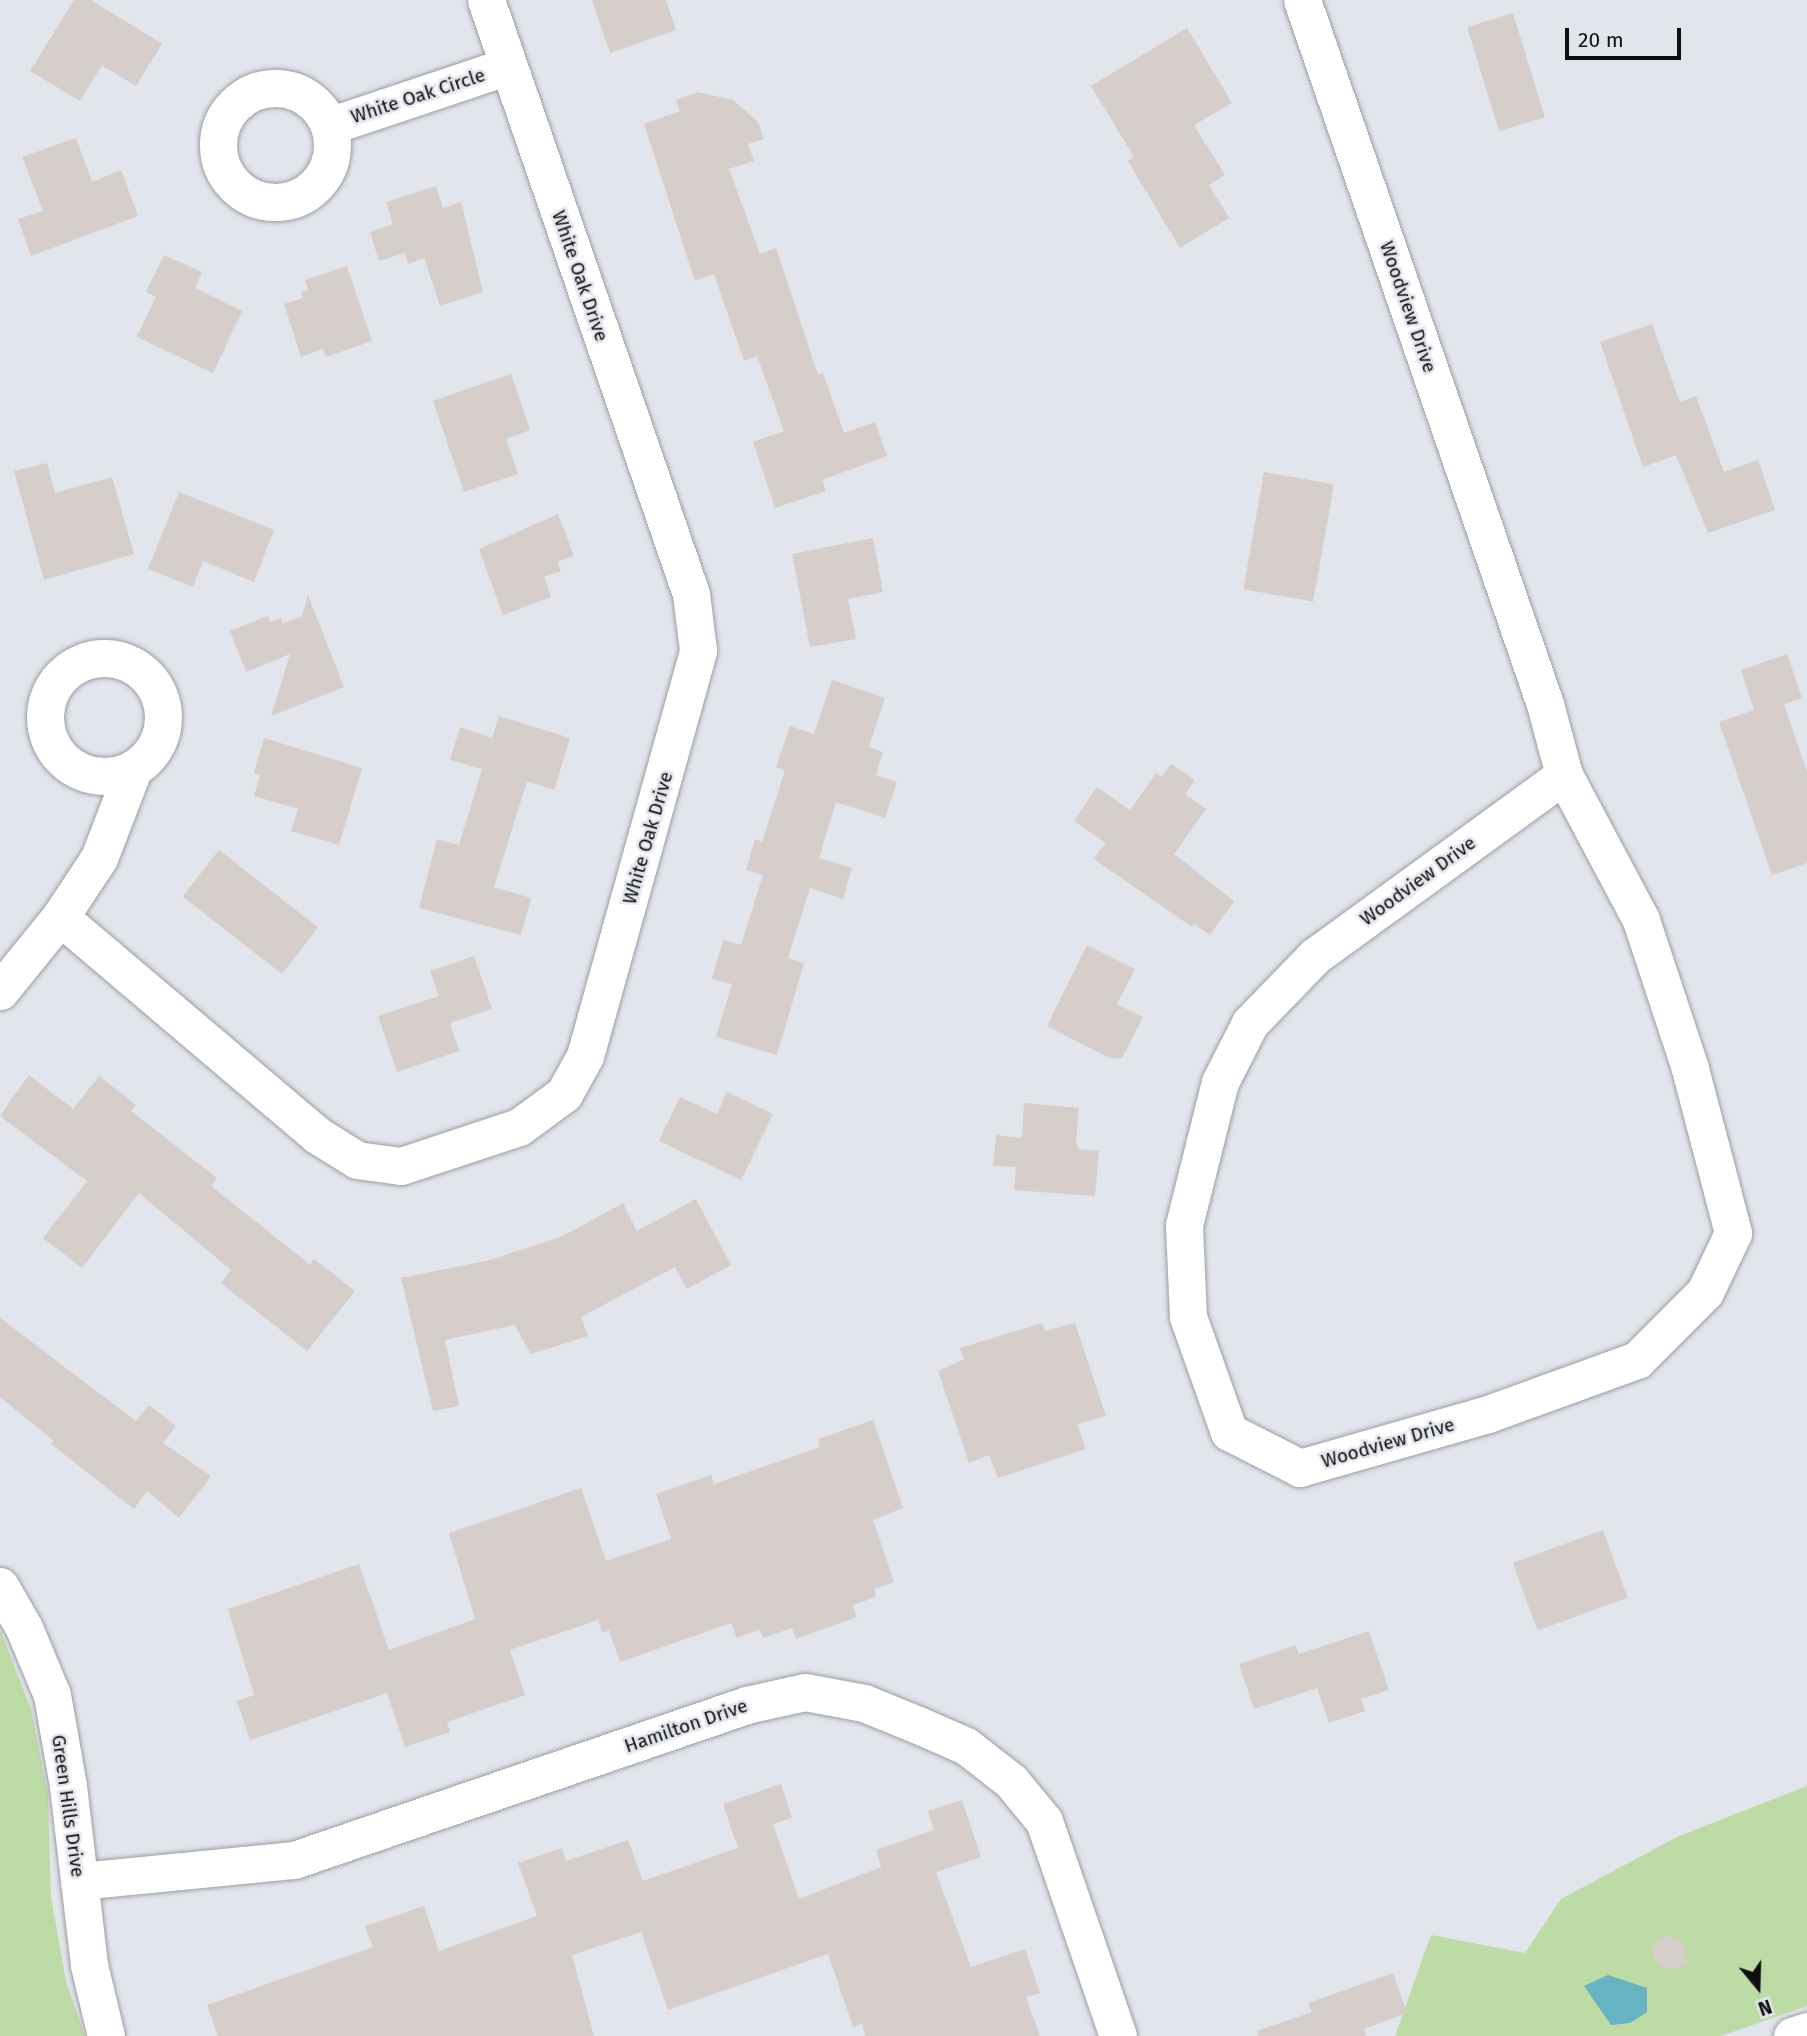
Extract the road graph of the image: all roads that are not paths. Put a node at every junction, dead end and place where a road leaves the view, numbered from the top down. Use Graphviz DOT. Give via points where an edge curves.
graph roads {
  1 [pos="486,0"];
  2 [pos="1302,0"];
  3 [pos="508,66"];
  4 [pos="329,126"];
  5 [pos="133,770"];
  6 [pos="1564,775"];
  7 [pos="60,917"];
  8 [pos="0,991"];
  9 [pos="0,1586"];
  10 [pos="79,1881"];
  11 [pos="1807,2031"];
  12 [pos="106,2036"];
  13 [pos="1118,2036"];
  14 [pos="1792,2036"];
  1 -- 3 [label="street, White Oak Drive"];
  2 -- 6 [label="street, Woodview Drive" via="1545,704"];
  3 -- 4 [label="street, White Oak Circle"];
  3 -- 7 [label="street, White Oak Drive" via="691,594 698,650 585,1056 564,1094 519,1127 401,1166 357,1160 317,1135"];
  5 -- 7 [label="street" via="99,858"];
  6 -- 6 [label="street, Woodview Drive" via="1314,956 1250,1023 1220,1082 1184,1225 1188,1317 1229,1432 1300,1468 1488,1414 1637,1360 1705,1292 1733,1233 1689,1065 1641,920"];
  7 -- 8 [label="street"];
  9 -- 10 [label="street, Green Hills Drive" via="24,1628 52,1695"];
  10 -- 12 [label="street, Green Hills Drive" via="89,1965"];
  10 -- 13 [label="street, Hamilton Drive" via="294,1860 746,1705 805,1692 864,1703 918,1725 965,1746 1011,1782 1044,1821"];
  11 -- 14 [label="street"];
}
